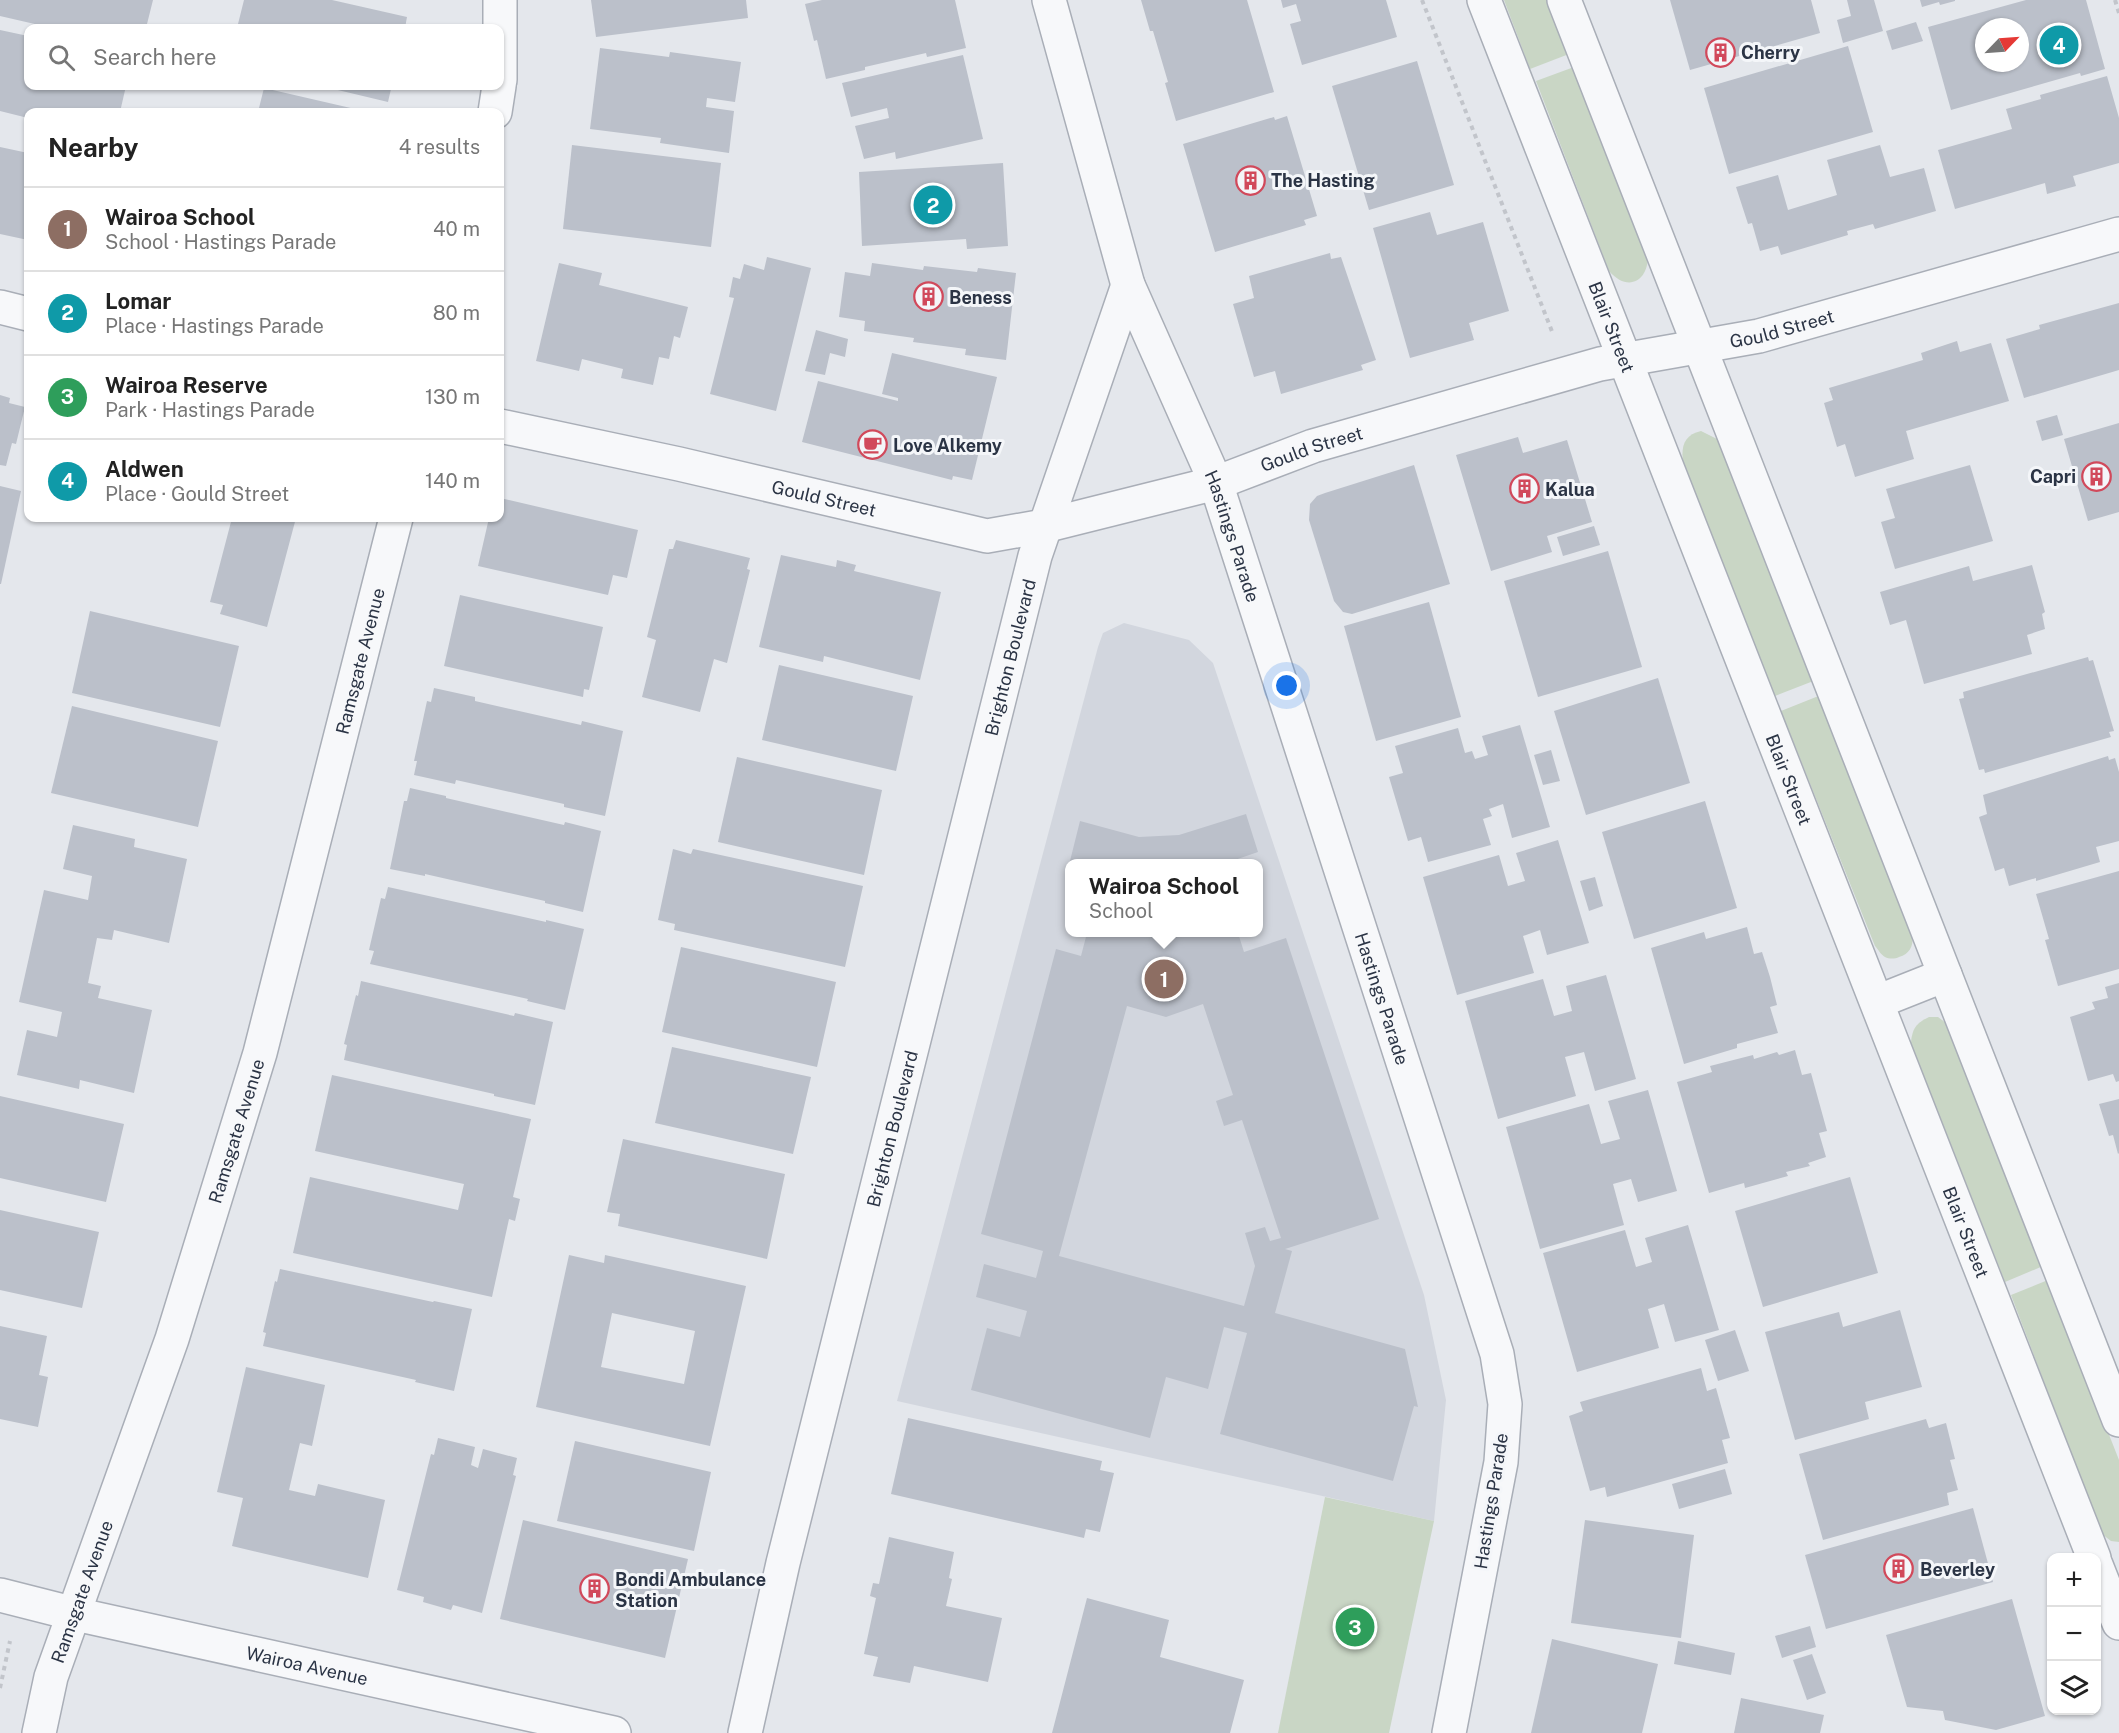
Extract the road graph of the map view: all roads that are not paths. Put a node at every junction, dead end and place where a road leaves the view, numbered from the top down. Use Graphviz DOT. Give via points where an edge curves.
graph roads {
  1 [pos="501,0"];
  2 [pos="1049,0"];
  3 [pos="1484,0"];
  4 [pos="1564,0"];
  5 [pos="501,24"];
  6 [pos="498,90"];
  7 [pos="496,108"];
  8 [pos="2119,234"];
  9 [pos="1128,285"];
  10 [pos="0,307"];
  11 [pos="24,313"];
  12 [pos="1699,348"];
  13 [pos="1625,360"];
  14 [pos="504,427"];
  15 [pos="1216,483"];
  16 [pos="395,522"];
  17 [pos="1044,526"];
  18 [pos="1945,975"];
  19 [pos="1876,1002"];
  20 [pos="2119,1420"];
  21 [pos="2092,1553"];
  22 [pos="2101,1576"];
  23 [pos="0,1595"];
  24 [pos="75,1614"];
  25 [pos="2119,1623"];
  26 [pos="39,1733"];
  27 [pos="614,1733"];
  28 [pos="745,1733"];
  29 [pos="1449,1733"];
  1 -- 5 [label="street"];
  2 -- 9 [label="street, Hastings Parade"];
  3 -- 13 [label="street, Blair Street"];
  4 -- 12 [label="street"];
  6 -- 7 [label="street"];
  8 -- 12 [label="street, Gould Street" via="1758,336"];
  9 -- 15 [label="street, Hastings Parade"];
  9 -- 17 [label="street"];
  10 -- 11 [label="street"];
  12 -- 13 [label="street, Gould Street"];
  12 -- 18 [label="street"];
  13 -- 15 [label="street, Gould Street" via="1313,446"];
  13 -- 19 [label="street, Blair Street"];
  14 -- 17 [label="street, Gould Street" via="987,536"];
  15 -- 17 [label="street, Gould Street"];
  15 -- 29 [label="street, Hastings Parade" via="1497,1354 1505,1404 1501,1462"];
  16 -- 24 [label="street, Ramsgate Avenue" via="260,1053 172,1339"];
  17 -- 28 [label="street, Brighton Boulevard" via="783,1563"];
  18 -- 19 [label="street"];
  18 -- 20 [label="street"];
  19 -- 21 [label="street, Blair Street"];
  22 -- 25 [label="street"];
  23 -- 24 [label="street, Wairoa Avenue"];
  24 -- 26 [label="street, Ramsgate Avenue" via="51,1677"];
  24 -- 27 [label="street, Wairoa Avenue"];
}
